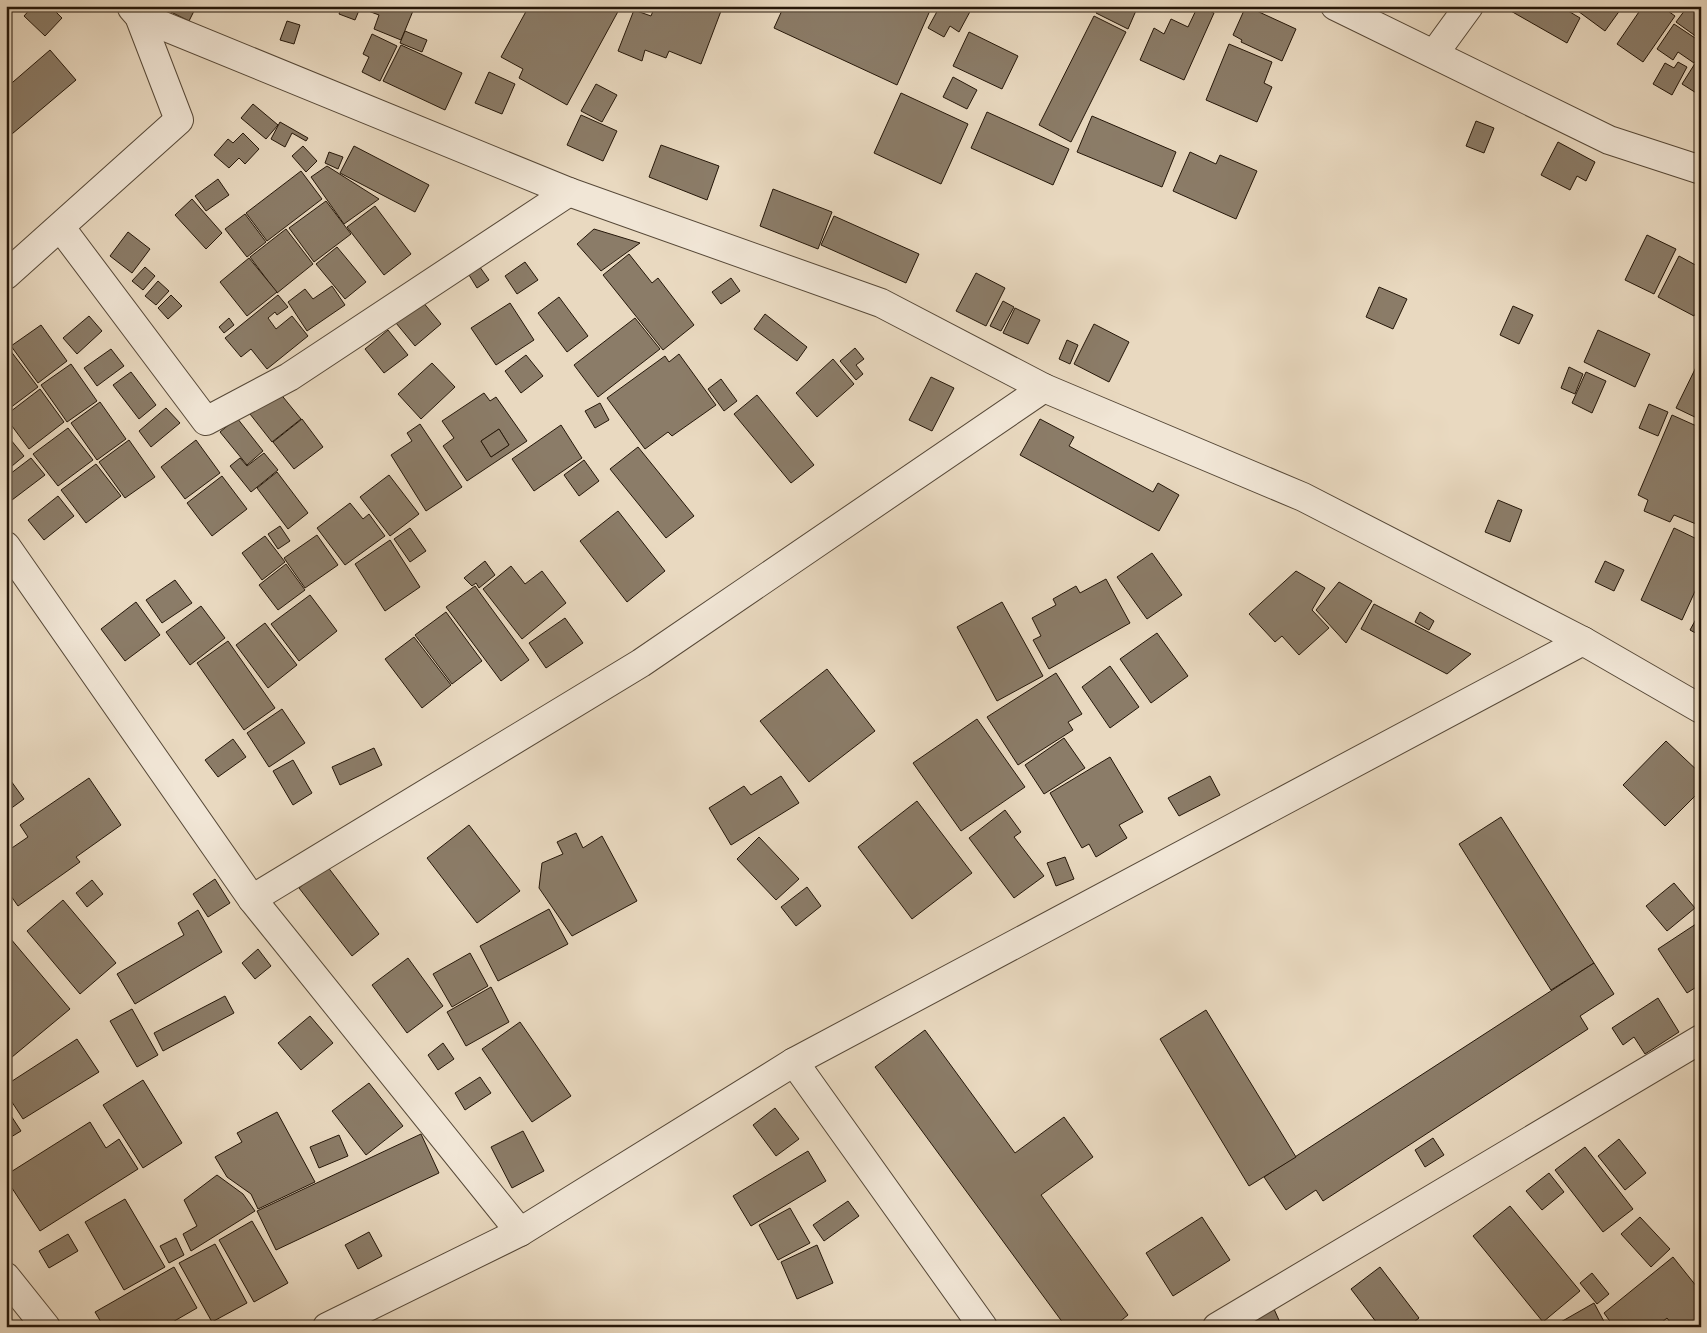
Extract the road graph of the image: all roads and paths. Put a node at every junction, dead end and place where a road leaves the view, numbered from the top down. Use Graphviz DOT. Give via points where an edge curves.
graph roads {
  1 [pos="1335,6"];
  2 [pos="1469,6"];
  3 [pos="134,11"];
  4 [pos="1434,54"];
  5 [pos="1701,170"];
  6 [pos="569,192"];
  7 [pos="62,228"];
  8 [pos="6,275"];
  9 [pos="1044,388"];
  10 [pos="6,546"];
  11 [pos="1583,641"];
  12 [pos="1701,709"];
  13 [pos="252,899"];
  14 [pos="1701,1039"];
  15 [pos="794,1062"];
  16 [pos="520,1232"];
  17 [pos="6,1277"];
  18 [pos="46,1327"];
  19 [pos="327,1327"];
  20 [pos="983,1327"];
  21 [pos="1217,1327"];
  1 -- 4 [label="street"];
  2 -- 4 [label="street"];
  3 -- 6 [label="street"];
  3 -- 7 [label="street" via="179,120"];
  4 -- 5 [label="street" via="1609,140"];
  6 -- 7 [label="street" via="289,377 206,421"];
  6 -- 9 [label="street" via="881,303"];
  7 -- 8 [label="street"];
  9 -- 11 [label="street" via="1303,497"];
  9 -- 13 [label="street" via="641,663"];
  10 -- 13 [label="street"];
  11 -- 12 [label="street"];
  11 -- 15 [label="street"];
  13 -- 16 [label="street"];
  14 -- 21 [label="street"];
  15 -- 16 [label="street"];
  15 -- 20 [label="street"];
  16 -- 19 [label="street"];
  17 -- 18 [label="street"];
}
